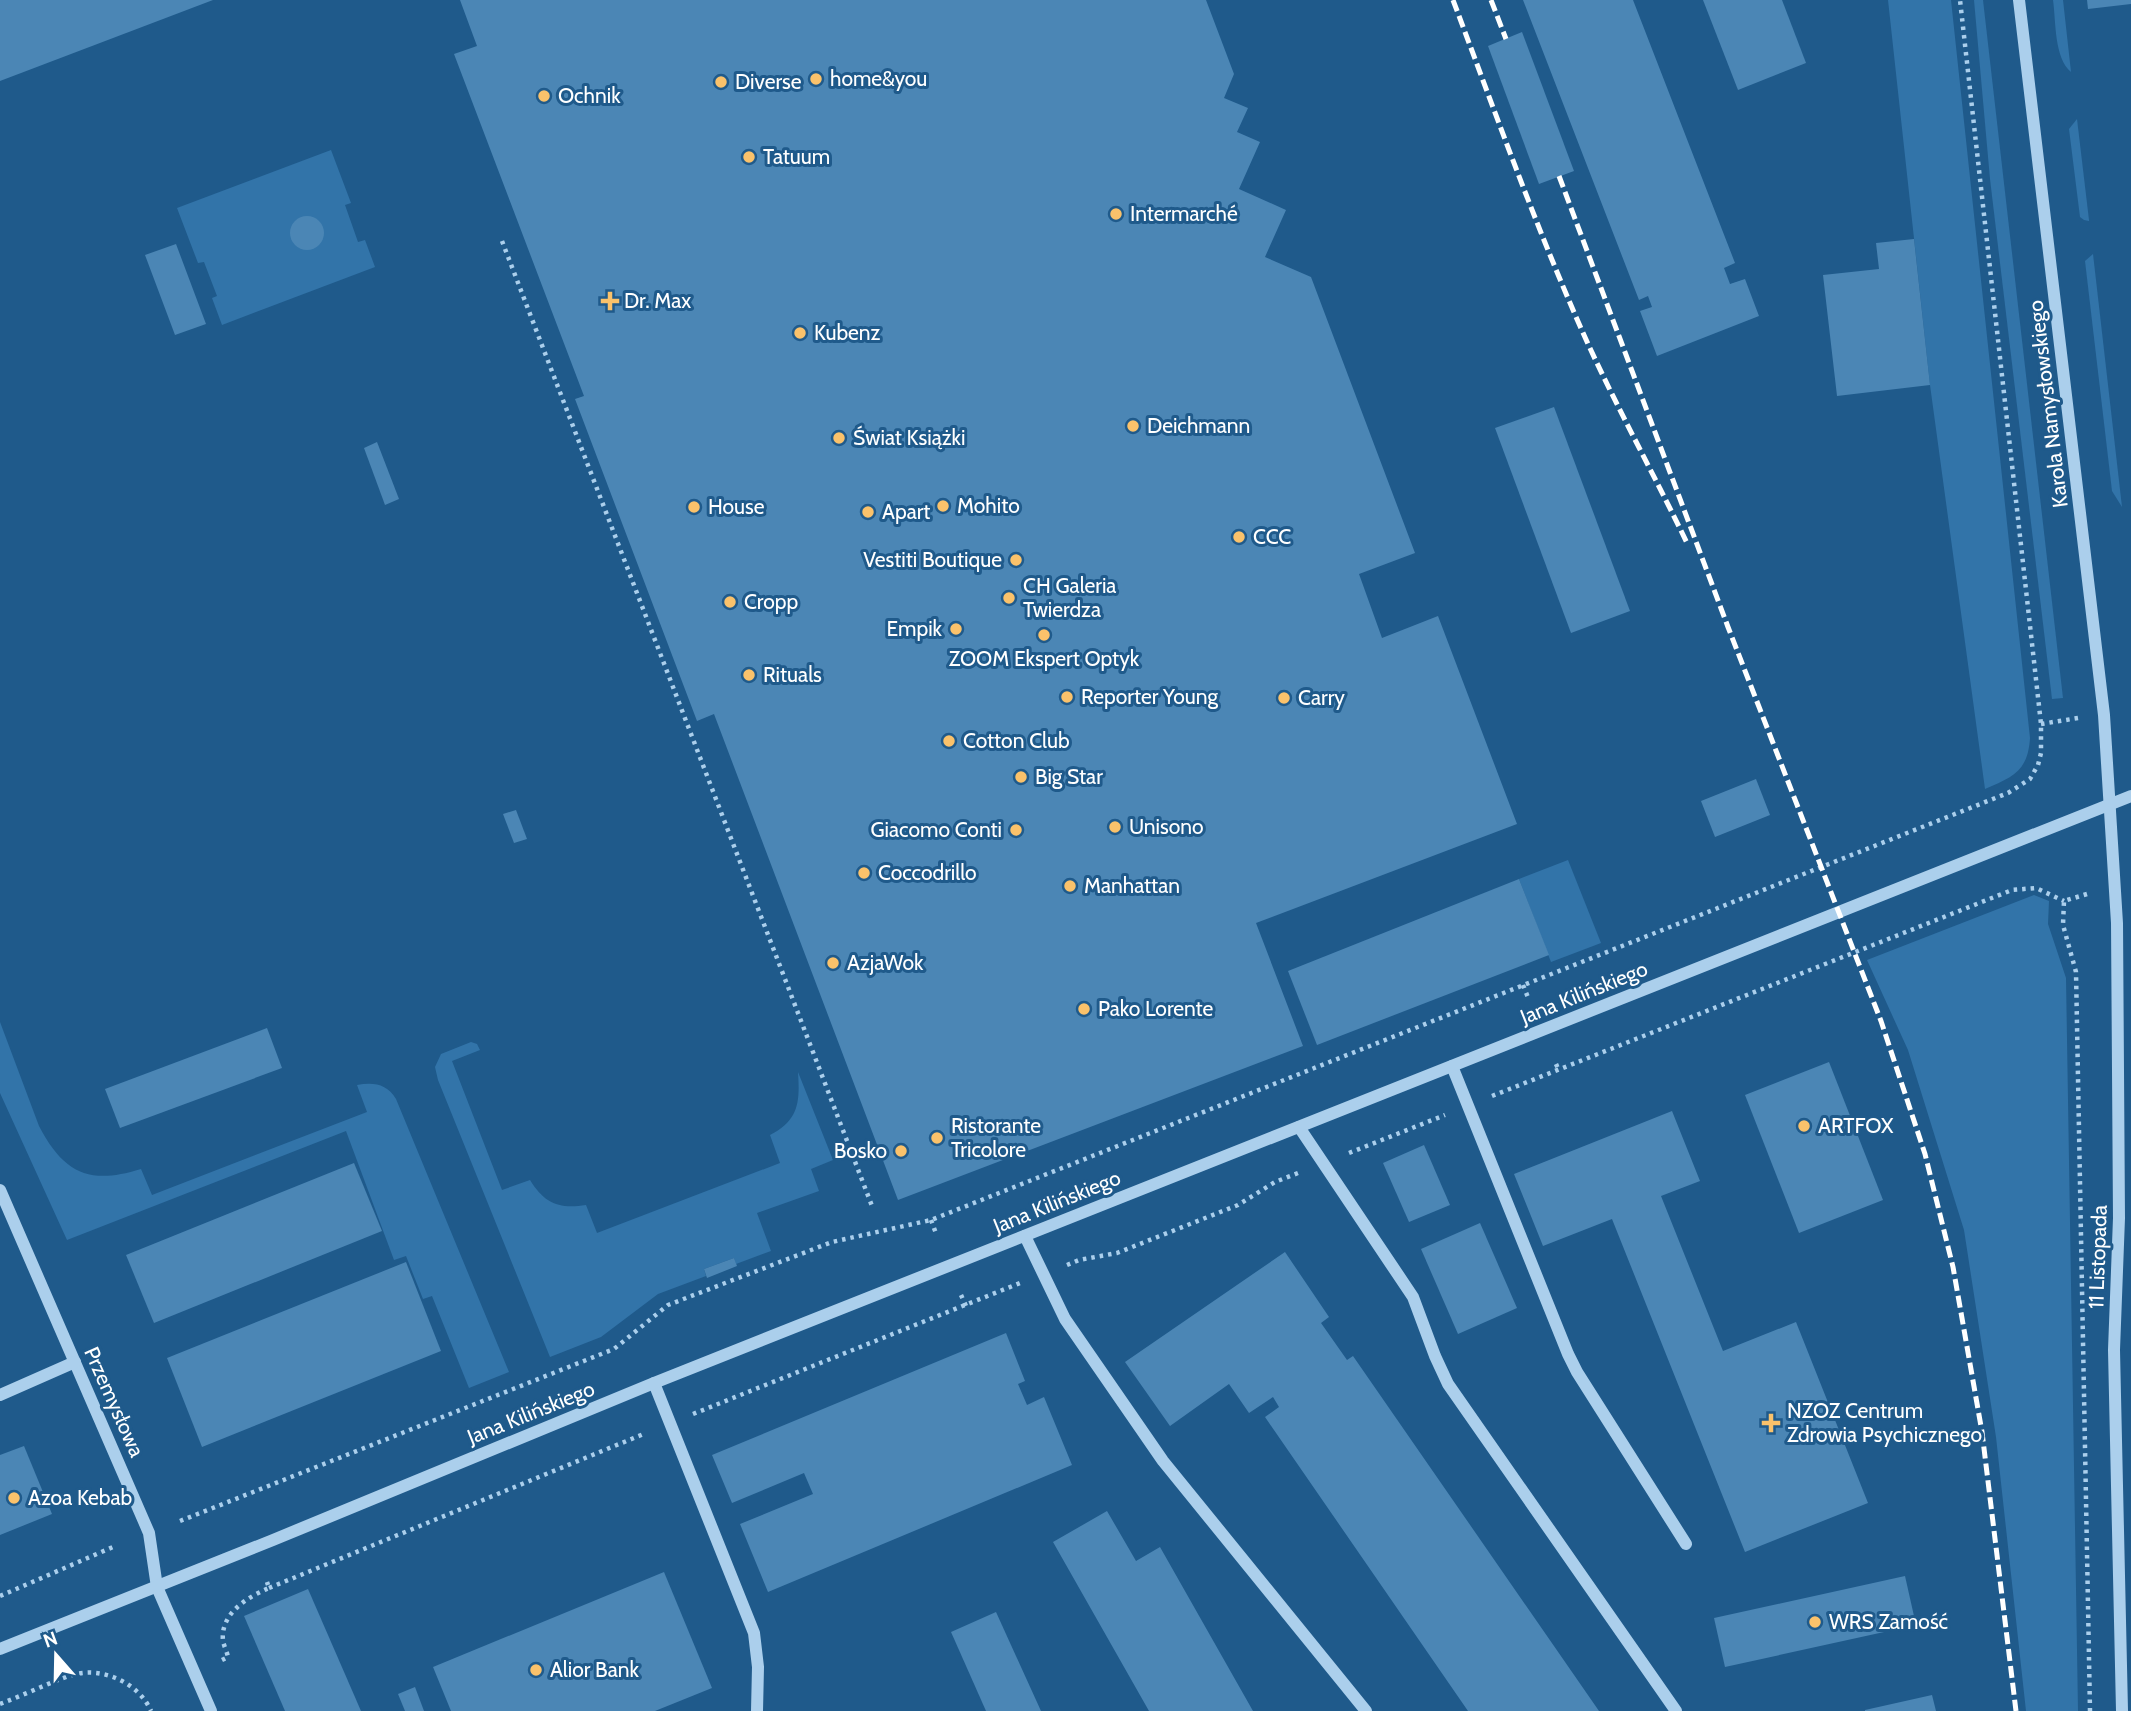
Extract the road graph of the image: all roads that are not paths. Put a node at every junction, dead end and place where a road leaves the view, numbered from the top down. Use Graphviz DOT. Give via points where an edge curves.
graph roads {
  1 [pos="2019,0"];
  2 [pos="2131,796"];
  3 [pos="2110,804"];
  4 [pos="1452,1066"];
  5 [pos="1298,1127"];
  6 [pos="0,1190"];
  7 [pos="1025,1236"];
  8 [pos="75,1362"];
  9 [pos="654,1383"];
  10 [pos="0,1395"];
  11 [pos="1686,1544"];
  12 [pos="157,1587"];
  13 [pos="0,1649"];
  14 [pos="211,1711"];
  15 [pos="757,1711"];
  16 [pos="1366,1711"];
  17 [pos="1676,1711"];
  18 [pos="2122,1711"];
  1 -- 3 [label="street, Karola Namysłowskiego" via="2104,715"];
  2 -- 3 [label="street, Jana Kilińskiego"];
  3 -- 4 [label="street, Jana Kilińskiego"];
  3 -- 18 [label="street, 11 Listopada" via="2117,923 2119,1218 2114,1350"];
  4 -- 5 [label="street, Jana Kilińskiego"];
  4 -- 11 [label="street" via="1568,1354"];
  5 -- 7 [label="street, Jana Kilińskiego"];
  5 -- 17 [label="street" via="1413,1297 1448,1384"];
  6 -- 8 [label="street, Przemysłowa"];
  7 -- 9 [label="street, Jana Kilińskiego"];
  7 -- 16 [label="street" via="1065,1319 1163,1461"];
  8 -- 10 [label="street"];
  8 -- 12 [label="street, Przemysłowa" via="149,1533"];
  9 -- 12 [label="street, Jana Kilińskiego"];
  9 -- 15 [label="street" via="754,1633"];
  12 -- 13 [label="street, Jana Kilińskiego"];
  12 -- 14 [label="street, Przemysłowa"];
}
